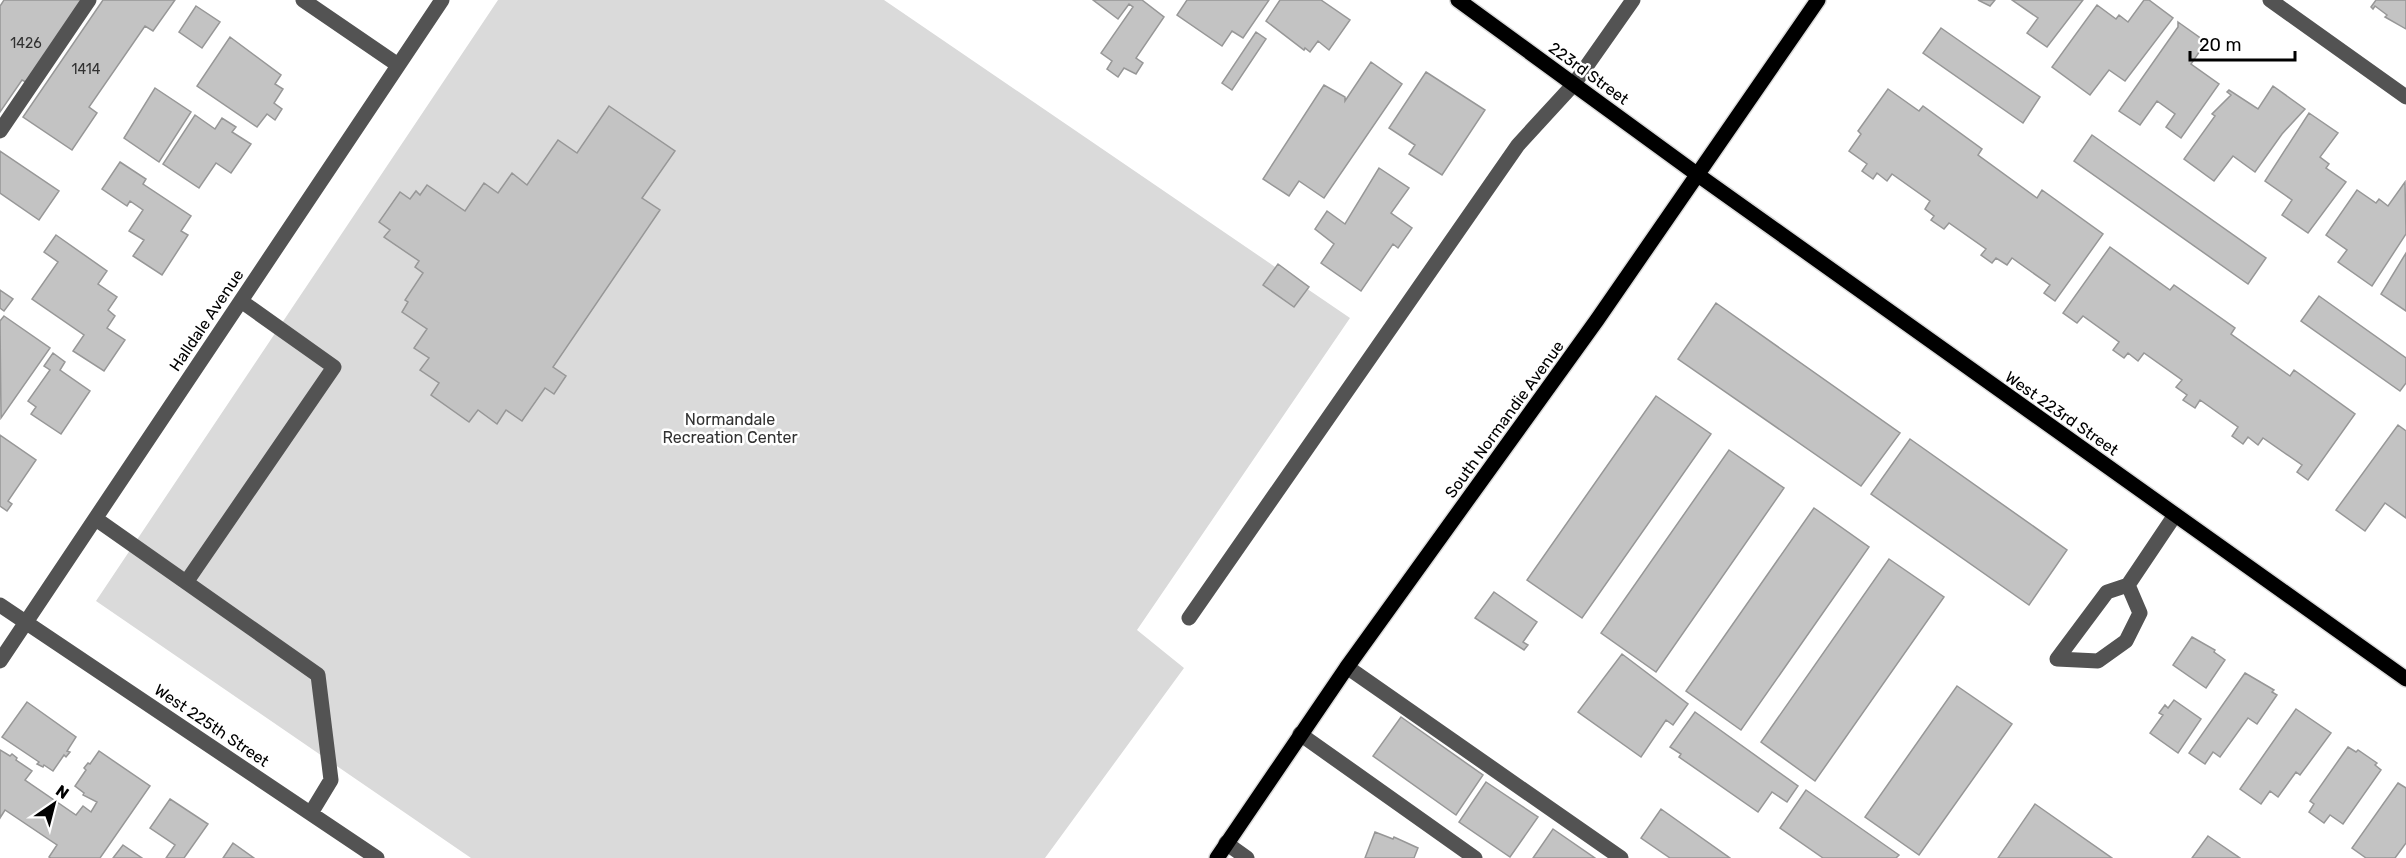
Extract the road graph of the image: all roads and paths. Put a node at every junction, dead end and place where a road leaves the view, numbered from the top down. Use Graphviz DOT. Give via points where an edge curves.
graph roads {
  1 [pos="89,0"];
  2 [pos="303,0"];
  3 [pos="442,0"];
  4 [pos="1458,0"];
  5 [pos="1633,0"];
  6 [pos="1818,0"];
  7 [pos="2272,0"];
  8 [pos="398,65"];
  9 [pos="1574,84"];
  10 [pos="2406,97"];
  11 [pos="0,131"];
  12 [pos="1698,176"];
  13 [pos="241,300"];
  14 [pos="2175,515"];
  15 [pos="96,519"];
  16 [pos="187,581"];
  17 [pos="2128,585"];
  18 [pos="0,605"];
  19 [pos="1189,618"];
  20 [pos="26,623"];
  21 [pos="0,661"];
  22 [pos="1347,667"];
  23 [pos="2406,679"];
  24 [pos="1300,734"];
  25 [pos="311,813"];
  26 [pos="1226,843"];
  27 [pos="377,858"];
  28 [pos="1217,858"];
  29 [pos="1247,858"];
  30 [pos="1475,858"];
  31 [pos="1622,858"];
  1 -- 11 [label="street"];
  2 -- 8 [label="street"];
  3 -- 8 [label="street, Halldale Avenue"];
  4 -- 9 [label="main road, 223rd Street"];
  5 -- 9 [label="street"];
  6 -- 12 [label="main road, South Normandie Avenue"];
  7 -- 10 [label="street"];
  8 -- 13 [label="street, Halldale Avenue"];
  9 -- 12 [label="main road, 223rd Street"];
  9 -- 19 [label="street" via="1518,145"];
  12 -- 14 [label="main road, West 223rd Street"];
  12 -- 22 [label="main road, South Normandie Avenue"];
  13 -- 15 [label="street, Halldale Avenue"];
  13 -- 16 [label="street" via="334,367"];
  14 -- 17 [label="street"];
  14 -- 23 [label="main road, West 223rd Street"];
  15 -- 16 [label="street"];
  15 -- 20 [label="street, Halldale Avenue"];
  16 -- 25 [label="street" via="318,675 331,780"];
  17 -- 17 [label="street" via="2107,592 2057,658 2098,661 2126,641 2140,613"];
  18 -- 20 [label="street, West 225th Street"];
  20 -- 21 [label="street, Halldale Avenue"];
  20 -- 25 [label="street, West 225th Street"];
  22 -- 24 [label="main road, South Normandie Avenue"];
  22 -- 31 [label="street"];
  24 -- 26 [label="main road, South Normandie Avenue"];
  24 -- 30 [label="street"];
  25 -- 27 [label="street, West 225th Street"];
  26 -- 28 [label="main road, South Normandie Avenue"];
  26 -- 29 [label="street"];
}
